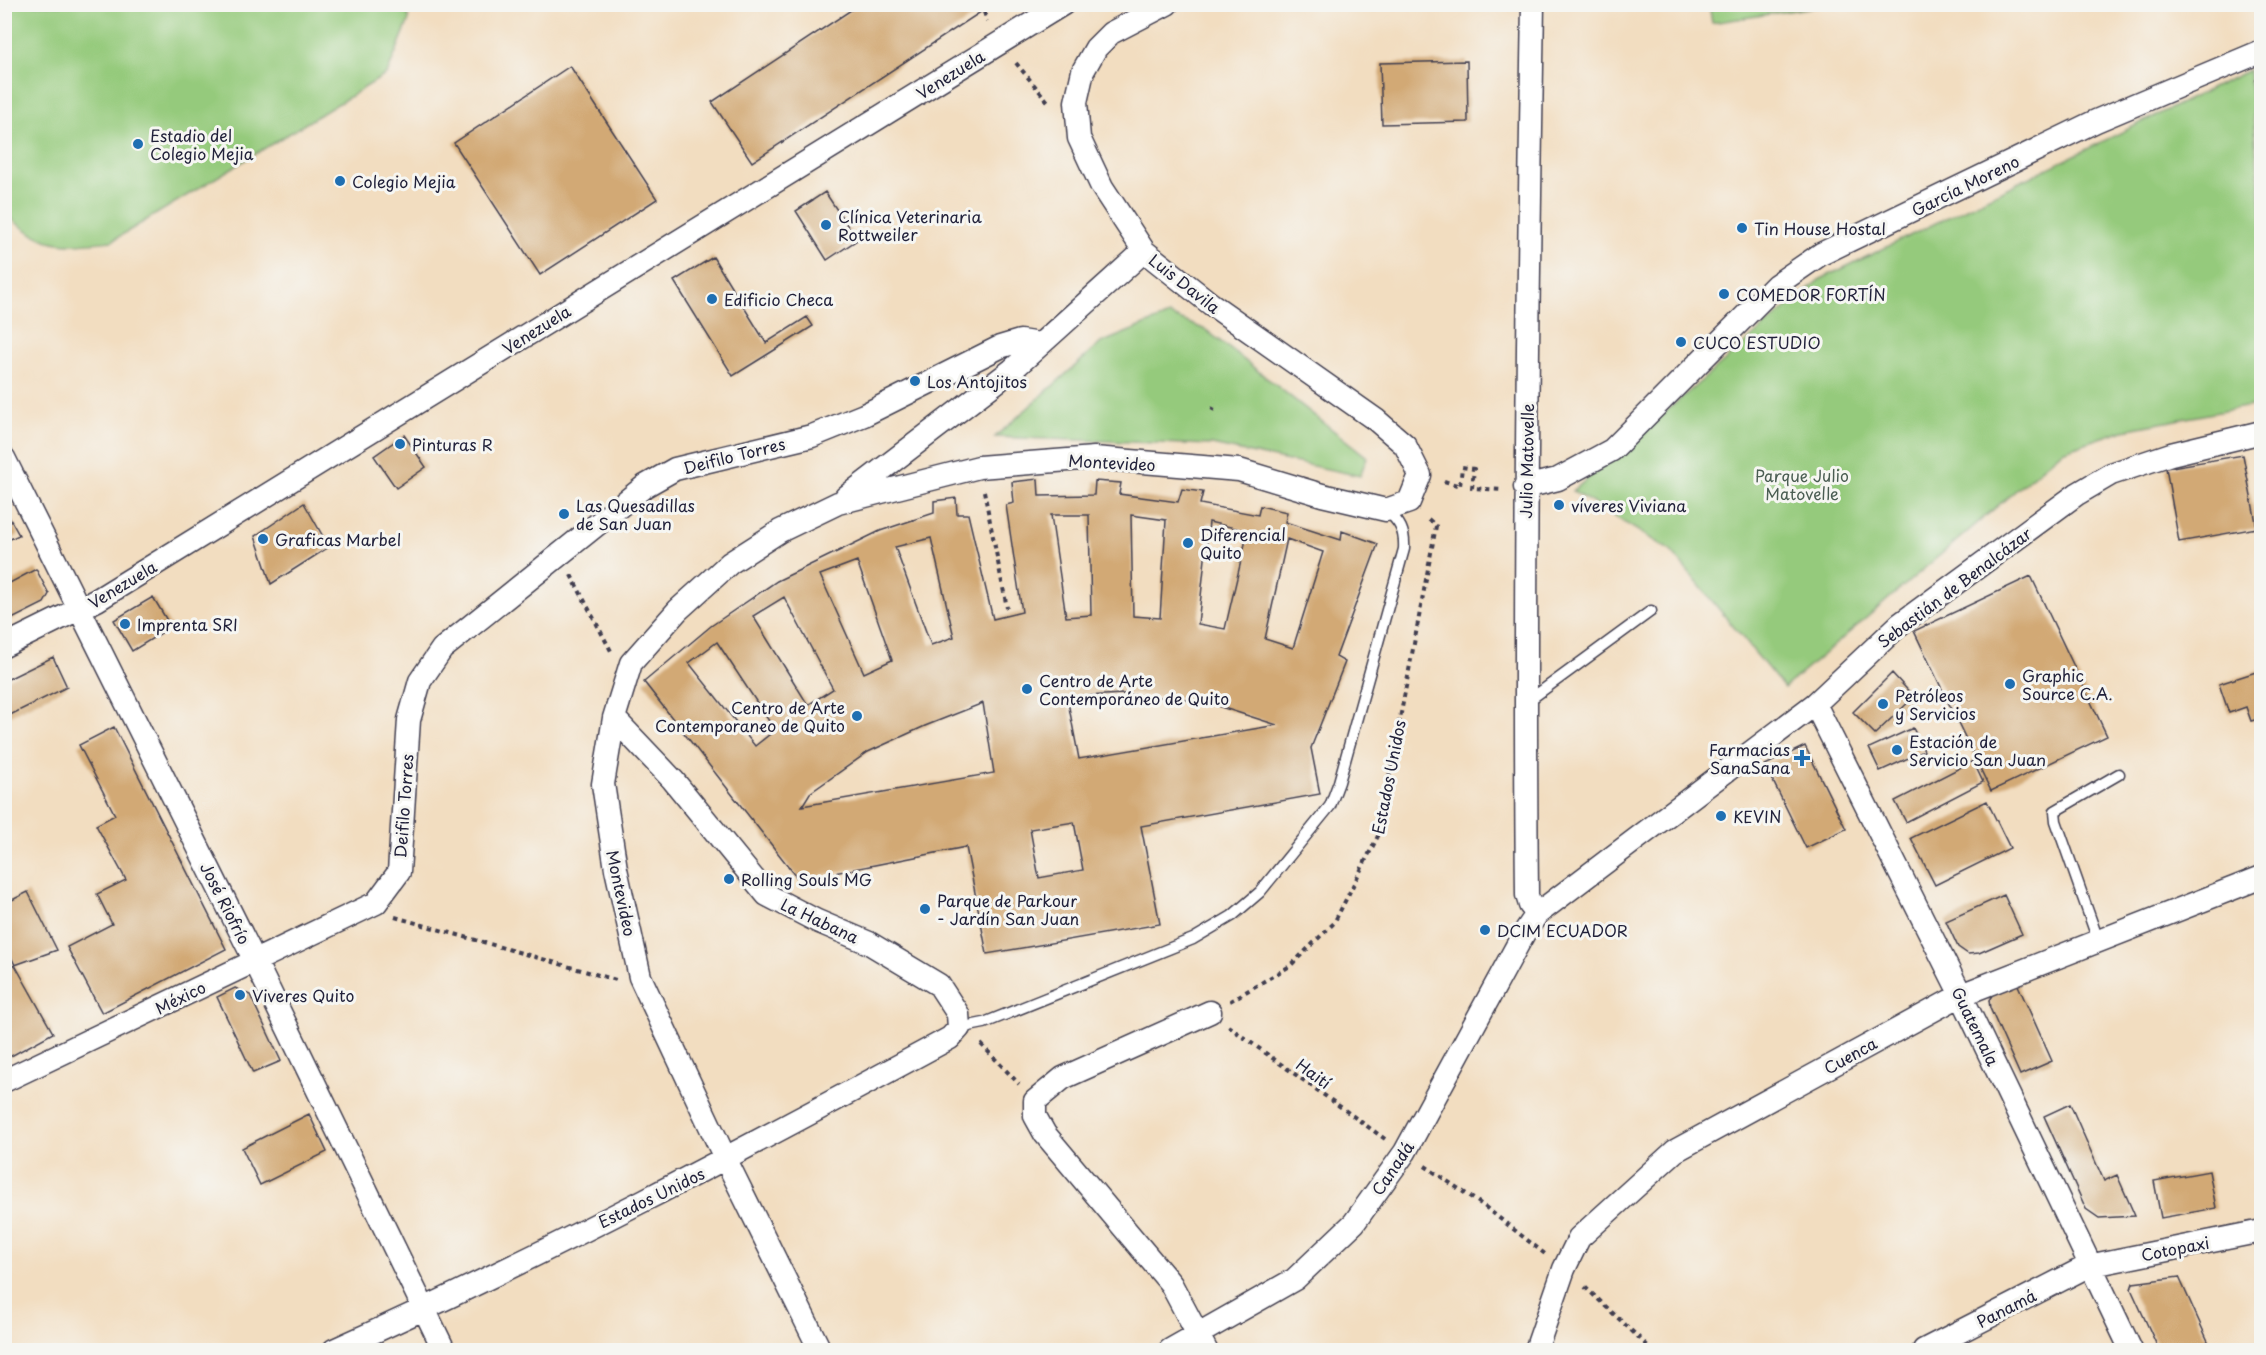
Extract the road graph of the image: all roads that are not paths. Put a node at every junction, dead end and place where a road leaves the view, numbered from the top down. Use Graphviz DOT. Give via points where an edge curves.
graph roads {
  1 [pos="1063,4"];
  2 [pos="1167,4"];
  3 [pos="1533,4"];
  4 [pos="2262,51"];
  5 [pos="1144,251"];
  6 [pos="1040,344"];
  7 [pos="2261,433"];
  8 [pos="4,458"];
  9 [pos="1525,487"];
  10 [pos="838,503"];
  11 [pos="1386,510"];
  12 [pos="80,610"];
  13 [pos="1651,611"];
  14 [pos="4,646"];
  15 [pos="1525,703"];
  16 [pos="1815,704"];
  17 [pos="614,718"];
  18 [pos="2119,774"];
  19 [pos="2262,876"];
  20 [pos="1537,914"];
  21 [pos="356,915"];
  22 [pos="2098,940"];
  23 [pos="255,961"];
  24 [pos="1961,994"];
  25 [pos="1219,1012"];
  26 [pos="968,1033"];
  27 [pos="4,1081"];
  28 [pos="726,1160"];
  29 [pos="2262,1231"];
  30 [pos="2088,1266"];
  31 [pos="424,1309"];
  32 [pos="1203,1343"];
  33 [pos="334,1350"];
  34 [pos="444,1350"];
  35 [pos="820,1350"];
  36 [pos="1170,1350"];
  37 [pos="1536,1350"];
  38 [pos="1924,1350"];
  39 [pos="2131,1350"];
  1 -- 12 [label="street, Venezuela"];
  2 -- 5 [label="street, Luis Davila" via="1111,33 1096,48 1083,71 1076,102 1079,138 1102,187"];
  3 -- 9 [label="street, Julio Matovelle"];
  4 -- 9 [label="street, García Moreno" via="2096,122 1821,254 1776,285 1612,450 1558,479"];
  5 -- 6 [label="street"];
  5 -- 11 [label="street, Luis Davila" via="1211,304 1376,420 1405,446 1420,475 1409,502"];
  6 -- 10 [label="street, Montevideo" via="1012,370"];
  6 -- 21 [label="street, Deifilo Torres" via="1020,340 1000,347 864,415 812,436 675,469 614,509 442,649 420,681 409,720 399,872 376,903"];
  7 -- 16 [label="street, Sebastián de Benalcázar" via="2121,470 2077,494 1900,624"];
  8 -- 12 [label="street, José Riofrío"];
  9 -- 15 [label="street, Julio Matovelle"];
  10 -- 11 [label="street, Montevideo" via="979,467 1094,458 1239,470"];
  10 -- 17 [label="street, Montevideo" via="780,531 730,563 678,610 631,663"];
  11 -- 26 [label="lane" via="1399,521 1404,549 1330,806 1260,892 1232,916 1192,939 984,1023"];
  12 -- 14 [label="street, Venezuela"];
  12 -- 23 [label="street, José Riofrío"];
  13 -- 15 [label="lane"];
  15 -- 20 [label="street, Julio Matovelle" via="1527,895"];
  16 -- 20 [label="street, Sebastián de Benalcázar"];
  16 -- 24 [label="street, Guatemala"];
  17 -- 26 [label="street, La Habana" via="673,780 767,895 870,943 939,985"];
  17 -- 28 [label="street, Montevideo" via="603,784 616,869 640,977"];
  18 -- 22 [label="lane" via="2055,811"];
  19 -- 22 [label="street, Cuenca"];
  20 -- 32 [label="street, Canadá" via="1405,1152 1354,1223 1295,1279"];
  21 -- 23 [label="street, México"];
  22 -- 24 [label="street, Cuenca"];
  23 -- 27 [label="street, México"];
  23 -- 31 [label="street, José Riofrío"];
  24 -- 30 [label="street, Guatemala"];
  24 -- 37 [label="street, Cuenca" via="1675,1151 1579,1238"];
  25 -- 32 [label="street" via="1030,1095 1045,1134 1171,1284"];
  26 -- 28 [label="street, Estados Unidos" via="950,1038"];
  28 -- 31 [label="street, Estados Unidos"];
  28 -- 35 [label="street, Montevideo"];
  29 -- 30 [label="street, Cotopaxi"];
  30 -- 38 [label="street, Panamá"];
  30 -- 39 [label="street, Guatemala"];
  31 -- 33 [label="street, Estados Unidos"];
  31 -- 34 [label="street, José Riofrío"];
  32 -- 36 [label="street, Canadá"];
}
